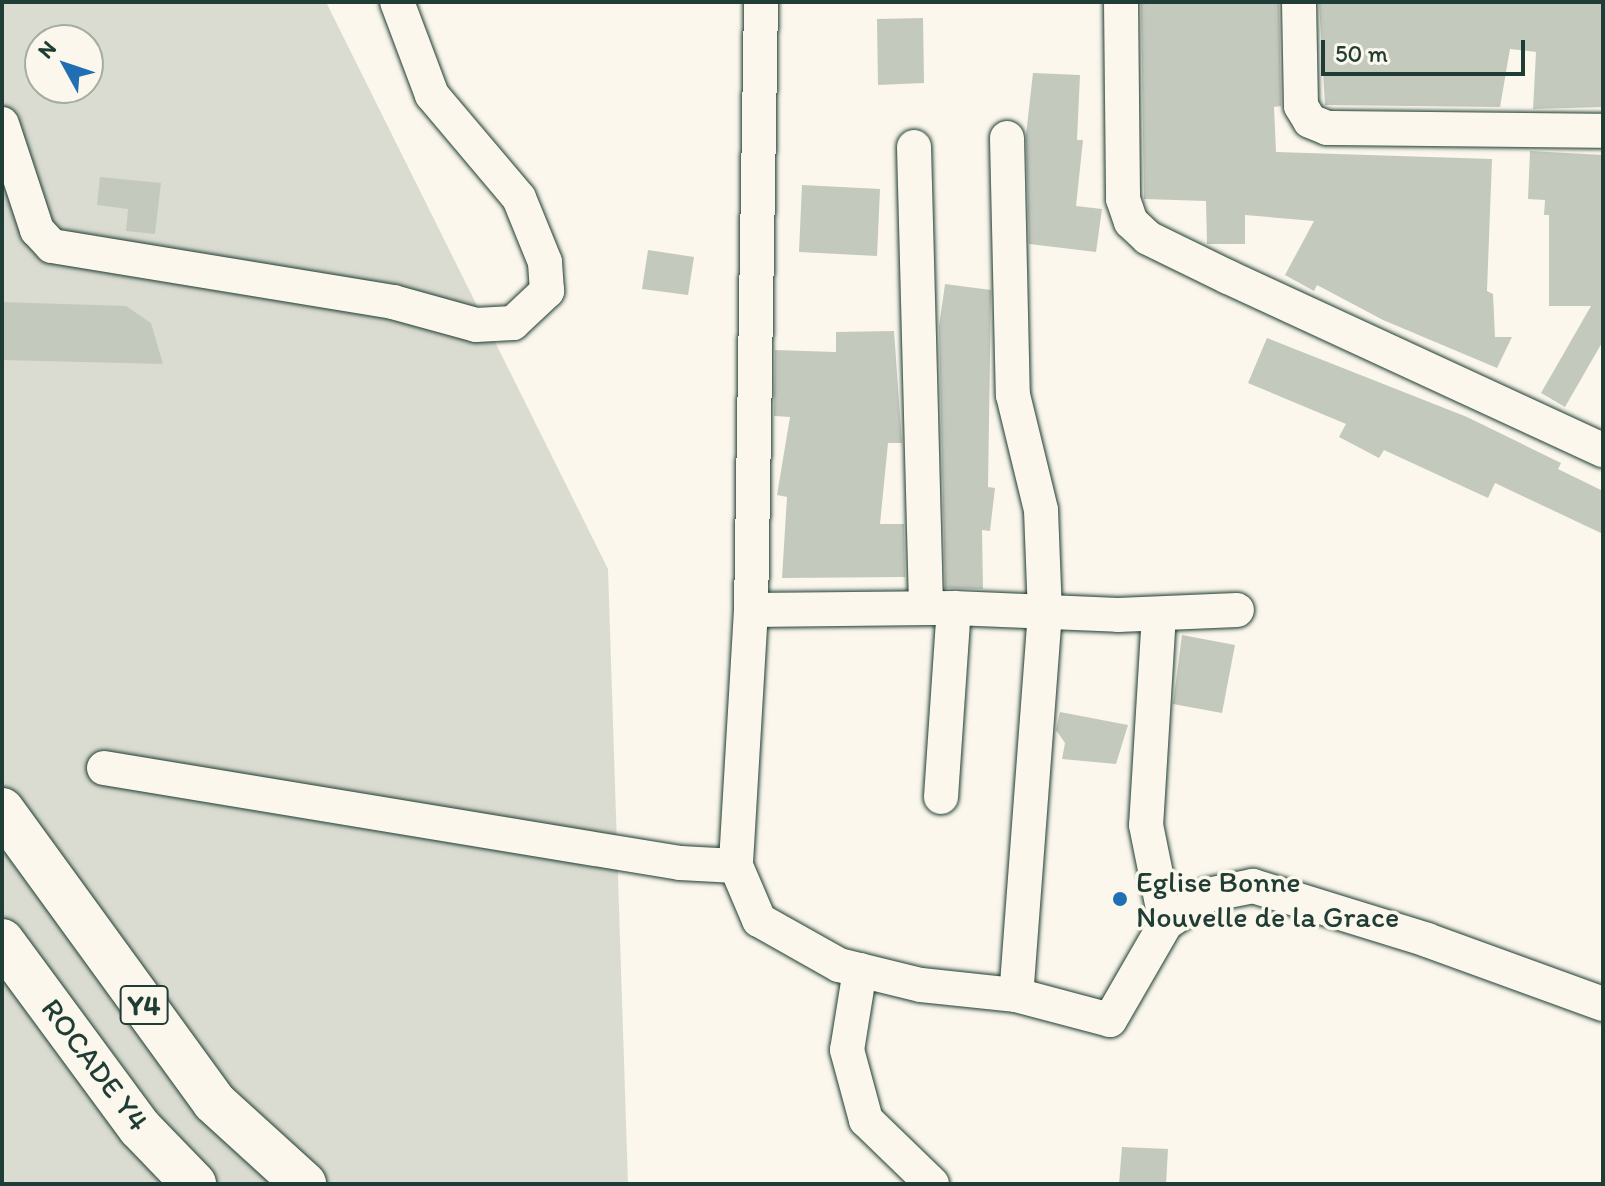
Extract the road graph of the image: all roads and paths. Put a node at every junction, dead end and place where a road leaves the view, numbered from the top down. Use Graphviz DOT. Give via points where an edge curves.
graph roads {
  1 [pos="397,2"];
  2 [pos="761,2"];
  3 [pos="1121,2"];
  4 [pos="1299,2"];
  5 [pos="2,124"];
  6 [pos="1603,131"];
  7 [pos="1007,138"];
  8 [pos="914,147"];
  9 [pos="1603,450"];
  10 [pos="940,608"];
  11 [pos="751,610"];
  12 [pos="1237,610"];
  13 [pos="1045,612"];
  14 [pos="1159,614"];
  15 [pos="104,768"];
  16 [pos="941,797"];
  17 [pos="2,810"];
  18 [pos="736,866"];
  19 [pos="1166,923"];
  20 [pos="2,941"];
  21 [pos="860,970"];
  22 [pos="1016,995"];
  23 [pos="1603,1004"];
  24 [pos="194,1184"];
  25 [pos="304,1184"];
  26 [pos="932,1184"];
  1 -- 5 [label="street" via="432,95 519,198 545,262 547,291 513,323 476,325 393,302 52,246 37,230"];
  2 -- 11 [label="street"];
  3 -- 9 [label="street" via="1123,199 1131,222 1148,238"];
  4 -- 6 [label="street" via="1301,106 1310,121 1327,128"];
  7 -- 13 [label="street" via="1013,395 1041,510"];
  8 -- 10 [label="street"];
  10 -- 11 [label="street"];
  10 -- 13 [label="street"];
  10 -- 16 [label="street"];
  11 -- 18 [label="street"];
  12 -- 14 [label="street"];
  13 -- 14 [label="street"];
  13 -- 22 [label="street"];
  14 -- 19 [label="street" via="1146,825"];
  15 -- 18 [label="street" via="680,863"];
  17 -- 25 [label="highway, Y4" via="214,1102"];
  18 -- 21 [label="street" via="759,920 839,965"];
  19 -- 22 [label="street" via="1110,1020"];
  19 -- 23 [label="street" via="1208,895 1253,886 1427,940"];
  20 -- 24 [label="highway, ROCADE Y4 / Y4" via="140,1128"];
  21 -- 22 [label="street" via="921,985"];
  21 -- 26 [label="street" via="847,1050 866,1120"];
}
